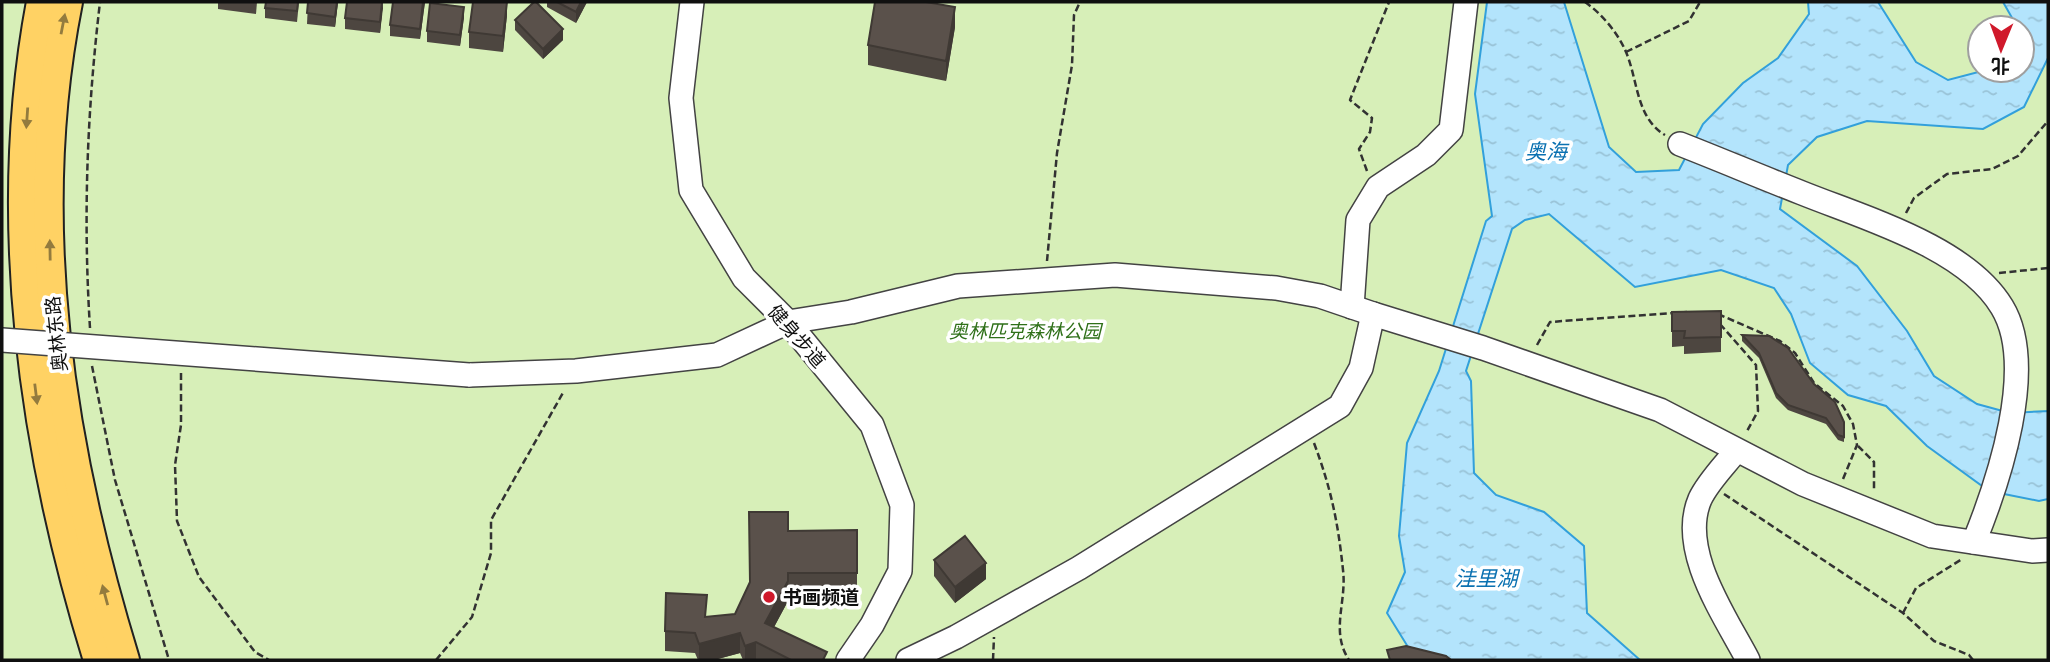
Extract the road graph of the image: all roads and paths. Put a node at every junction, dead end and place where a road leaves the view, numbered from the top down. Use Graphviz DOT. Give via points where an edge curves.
graph roads {
  1 [pos="41,2"];
  2 [pos="68,2"];
  3 [pos="692,2"];
  4 [pos="1080,2"];
  5 [pos="1389,2"];
  6 [pos="1466,2"];
  7 [pos="1585,2"];
  8 [pos="1700,2"];
  9 [pos="1626,52"];
  10 [pos="2048,121"];
  11 [pos="1680,144"];
  12 [pos="1373,195"];
  13 [pos="1897,231"];
  14 [pos="2048,268"];
  15 [pos="1975,276"];
  16 [pos="1042,280"];
  17 [pos="1362,311"];
  18 [pos="1693,314"];
  19 [pos="1716,314"];
  20 [pos="1712,321"];
  21 [pos="788,322"];
  22 [pos="2,340"];
  23 [pos="1526,363"];
  24 [pos="181,371"];
  25 [pos="576,371"];
  26 [pos="1309,428"];
  27 [pos="1857,445"];
  28 [pos="1735,451"];
  29 [pos="1710,484"];
  30 [pos="1840,499"];
  31 [pos="1870,512"];
  32 [pos="1974,542"];
  33 [pos="2048,550"];
  34 [pos="1903,613"];
  35 [pos="98,660"];
  36 [pos="125,660"];
  37 [pos="269,660"];
  38 [pos="436,660"];
  39 [pos="848,660"];
  40 [pos="908,660"];
  41 [pos="1349,660"];
  42 [pos="1748,660"];
  43 [pos="1973,660"];
  1 -- 35 [label="main road, 奥林东路, one-way" via="32,50 23,169 25,286 37,401 53,487"];
  36 -- 2 [label="main road, 奥林东路, one-way" via="78,482 62,397 50,285 49,170 57,53"];
  3 -- 21 [label="street, 健身步道" via="681,98 691,190 744,278"];
  4 -- 16 [label="path" via="1074,15 1071,75"];
  5 -- 12 [label="path" via="1350,100 1372,118 1370,132 1359,149"];
  6 -- 12 [label="street" via="1451,130"];
  7 -- 9 [label="path" via="1608,23"];
  8 -- 9 [label="path" via="1689,21"];
  9 -- 11 [label="path" via="1641,105 1658,131"];
  10 -- 13 [label="path" via="2018,156 1992,169 1947,174 1914,198"];
  11 -- 13 [label="street"];
  12 -- 17 [label="street" via="1358,220"];
  13 -- 15 [label="street"];
  14 -- 15 [label="path"];
  15 -- 32 [label="street" via="2003,307 2015,345 2017,398 1990,502"];
  16 -- 17 [label="street" via="1159,276 1276,288 1320,296"];
  16 -- 21 [label="street" via="958,286"];
  17 -- 23 [label="street"];
  17 -- 26 [label="street" via="1361,368 1340,406"];
  18 -- 23 [label="path" via="1682,311 1550,322"];
  19 -- 27 [label="path" via="1766,333 1795,353 1814,383 1843,406"];
  20 -- 28 [label="path" via="1720,323 1756,365 1758,411"];
  21 -- 25 [label="street" via="716,355"];
  21 -- 39 [label="street, 健身步道" via="873,425 902,505 900,571"];
  22 -- 25 [label="street, bridge" via="469,374"];
  23 -- 28 [label="street" via="1660,410"];
  24 -- 37 [label="path" via="177,521 199,577 255,652"];
  25 -- 38 [label="path" via="491,520 491,553 472,617"];
  26 -- 40 [label="street" via="1079,568"];
  26 -- 41 [label="path" via="1332,491 1344,573 1338,634"];
  27 -- 30 [label="path"];
  27 -- 31 [label="path" via="1874,462 1876,481"];
  28 -- 29 [label="street"];
  28 -- 30 [label="street"];
  29 -- 34 [label="path"];
  29 -- 42 [label="street" via="1699,501 1695,542 1701,568"];
  30 -- 31 [label="street"];
  31 -- 32 [label="street" via="1932,536"];
  32 -- 33 [label="street"];
  32 -- 34 [label="path" via="1960,562 1916,588"];
  34 -- 43 [label="path" via="1934,641"];
}
